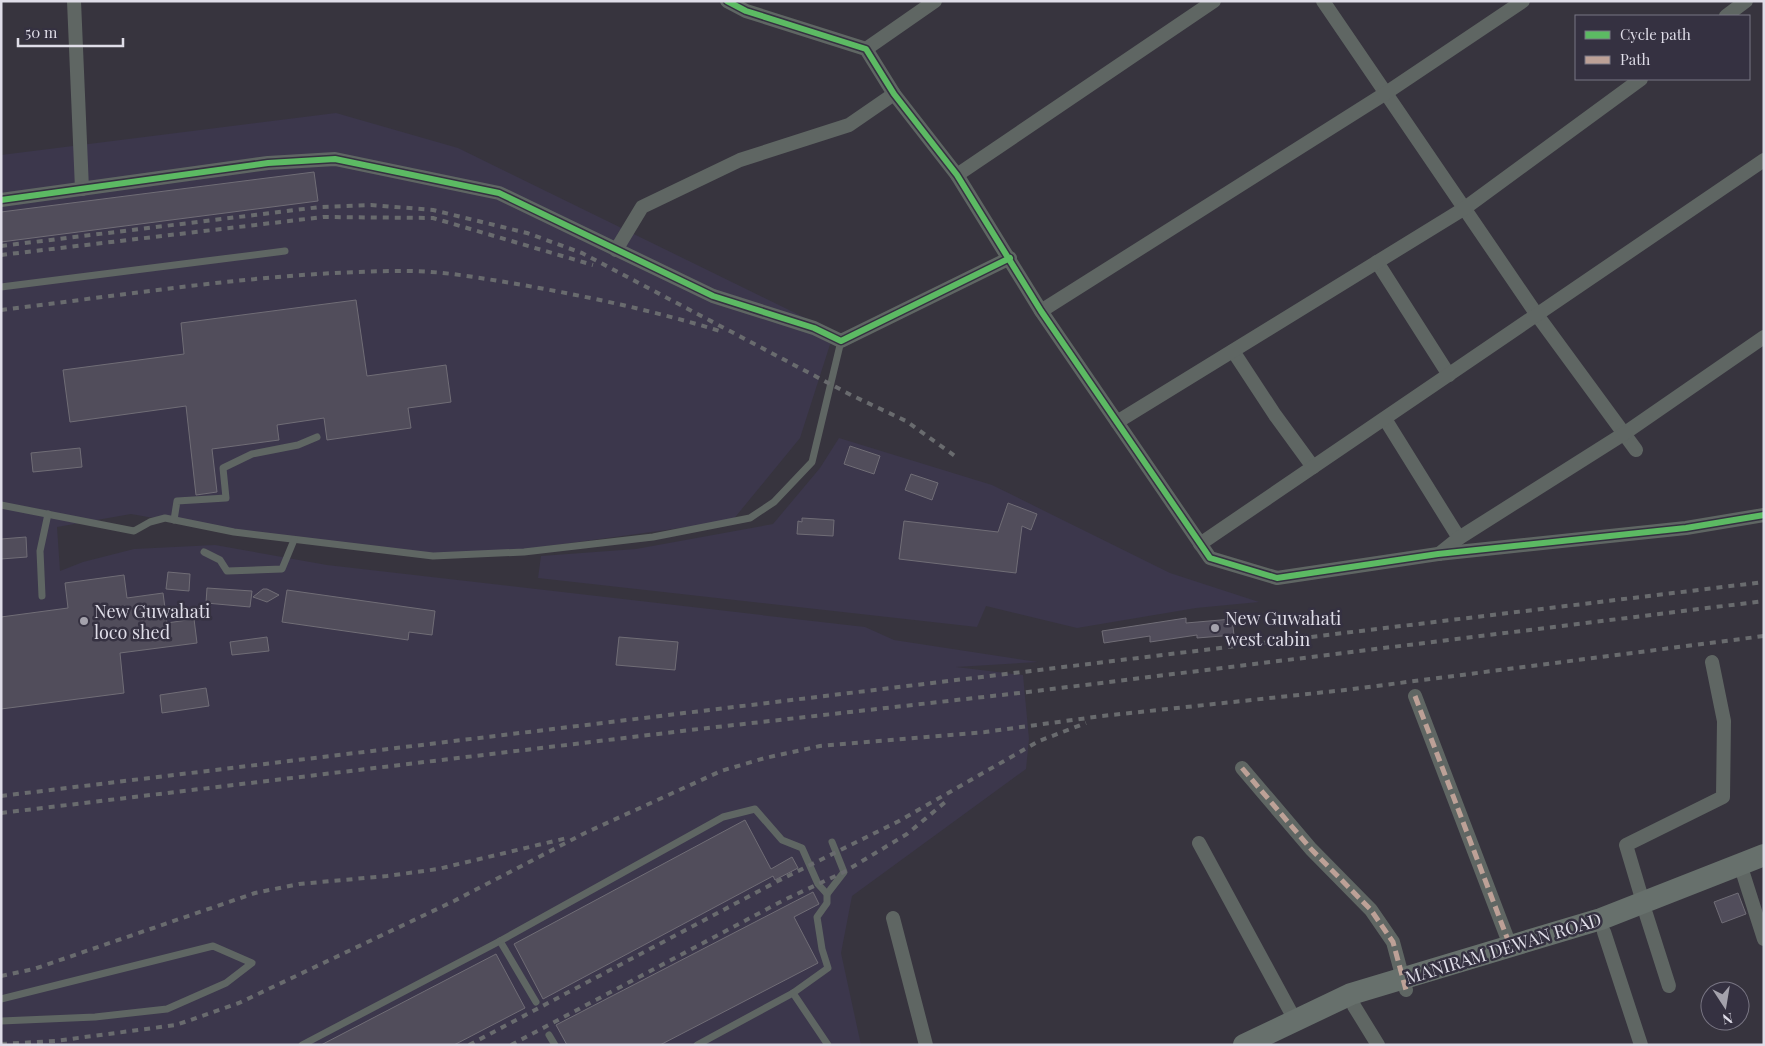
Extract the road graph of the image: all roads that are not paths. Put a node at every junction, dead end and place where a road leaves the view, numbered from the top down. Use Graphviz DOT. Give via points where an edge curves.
graph roads {
  1 [pos="74,1"];
  2 [pos="727,1"];
  3 [pos="935,1"];
  4 [pos="1214,1"];
  5 [pos="1323,1"];
  6 [pos="1523,1"];
  7 [pos="1746,1"];
  8 [pos="1727,15"];
  9 [pos="866,49"];
  10 [pos="1640,80"];
  11 [pos="894,94"];
  12 [pos="1386,94"];
  13 [pos="1764,160"];
  14 [pos="957,176"];
  15 [pos="82,189"];
  16 [pos="1,200"];
  17 [pos="1465,208"];
  18 [pos="616,250"];
  19 [pos="285,251"];
  20 [pos="1010,258"];
  21 [pos="1378,262"];
  22 [pos="1,287"];
  23 [pos="1041,312"];
  24 [pos="1537,315"];
  25 [pos="1764,337"];
  26 [pos="841,341"];
  27 [pos="1233,351"];
  28 [pos="1449,375"];
  29 [pos="1385,419"];
  30 [pos="1117,422"];
  31 [pos="1625,433"];
  32 [pos="317,438"];
  33 [pos="1636,450"];
  34 [pos="1313,467"];
  35 [pos="1,505"];
  36 [pos="48,514"];
  37 [pos="1764,515"];
  38 [pos="174,520"];
  39 [pos="1459,538"];
  40 [pos="294,540"];
  41 [pos="1200,544"];
  42 [pos="204,552"];
  43 [pos="1438,554"];
  44 [pos="42,596"];
  45 [pos="1712,662"];
  46 [pos="1415,696"];
  47 [pos="1242,768"];
  48 [pos="832,842"];
  49 [pos="1199,842"];
  50 [pos="1764,855"];
  51 [pos="1749,870"];
  52 [pos="827,894"];
  53 [pos="1645,908"];
  54 [pos="893,918"];
  55 [pos="1604,932"];
  56 [pos="1764,939"];
  57 [pos="500,941"];
  58 [pos="1510,948"];
  59 [pos="1404,984"];
  60 [pos="1669,986"];
  61 [pos="792,993"];
  62 [pos="1,999"];
  63 [pos="1352,1000"];
  64 [pos="536,1002"];
  65 [pos="1,1020"];
  66 [pos="1295,1020"];
  67 [pos="549,1035"];
  68 [pos="1374,1043"];
  69 [pos="305,1044"];
  70 [pos="826,1044"];
  71 [pos="555,1045"];
  72 [pos="697,1045"];
  73 [pos="926,1045"];
  74 [pos="1244,1045"];
  75 [pos="1274,1045"];
  76 [pos="1641,1045"];
  1 -- 15 [label="street"];
  2 -- 9 [label="street" via="746,11 827,39"];
  3 -- 9 [label="street"];
  4 -- 14 [label="street"];
  5 -- 12 [label="street"];
  6 -- 12 [label="street"];
  7 -- 8 [label="street"];
  9 -- 11 [label="street"];
  10 -- 17 [label="street"];
  11 -- 14 [label="street"];
  11 -- 18 [label="street" via="849,125 740,160 642,207"];
  12 -- 17 [label="street"];
  12 -- 23 [label="street"];
  13 -- 24 [label="street"];
  14 -- 20 [label="street"];
  15 -- 16 [label="street"];
  15 -- 18 [label="street" via="268,163 335,159 500,193"];
  17 -- 21 [label="street"];
  17 -- 24 [label="street"];
  18 -- 26 [label="street" via="712,296 814,328"];
  19 -- 22 [label="lane"];
  20 -- 23 [label="street"];
  20 -- 26 [label="street"];
  21 -- 27 [label="street"];
  21 -- 28 [label="street"];
  23 -- 30 [label="street"];
  24 -- 28 [label="street"];
  24 -- 31 [label="street"];
  25 -- 31 [label="street"];
  26 -- 40 [label="lane" via="812,462 774,502 750,518 653,537 524,552 433,556"];
  27 -- 30 [label="street"];
  27 -- 34 [label="street"];
  28 -- 29 [label="street"];
  29 -- 34 [label="street"];
  29 -- 39 [label="street"];
  30 -- 41 [label="street"];
  31 -- 33 [label="street"];
  31 -- 39 [label="street"];
  32 -- 38 [label="lane" via="252,454 223,468 226,498 177,501"];
  34 -- 41 [label="street"];
  35 -- 36 [label="lane"];
  36 -- 38 [label="lane" via="134,530 165,518"];
  36 -- 44 [label="lane" via="40,551"];
  37 -- 43 [label="street" via="1686,528"];
  38 -- 40 [label="lane"];
  39 -- 43 [label="street"];
  40 -- 42 [label="lane" via="282,569 227,571 220,560"];
  41 -- 43 [label="street" via="1210,558 1277,578"];
  45 -- 53 [label="street" via="1724,721 1723,797 1626,845"];
  46 -- 58 [label="street"];
  47 -- 59 [label="street" via="1311,849 1371,910 1393,942"];
  48 -- 52 [label="lane" via="844,872"];
  49 -- 66 [label="street"];
  50 -- 51 [label="main road, MANIRAM DEWAN ROAD"];
  51 -- 53 [label="main road, MANIRAM DEWAN ROAD"];
  51 -- 56 [label="street"];
  52 -- 57 [label="lane" via="818,884 802,848 782,840 755,809 723,817"];
  52 -- 61 [label="lane" via="827,903 817,917 828,968"];
  53 -- 55 [label="main road, MANIRAM DEWAN ROAD"];
  53 -- 58 [label="main road, MANIRAM DEWAN ROAD"];
  53 -- 60 [label="street"];
  54 -- 73 [label="street"];
  55 -- 59 [label="main road, MANIRAM DEWAN ROAD"];
  55 -- 76 [label="street"];
  57 -- 64 [label="lane"];
  57 -- 69 [label="lane"];
  58 -- 59 [label="main road, MANIRAM DEWAN ROAD"];
  59 -- 63 [label="main road, MANIRAM DEWAN ROAD"];
  61 -- 70 [label="lane"];
  61 -- 72 [label="lane"];
  62 -- 65 [label="lane" via="213,946 252,963 226,983 167,1009 94,1017"];
  63 -- 66 [label="main road, MANIRAM DEWAN ROAD"];
  63 -- 68 [label="street"];
  63 -- 75 [label="main road, MANIRAM DEWAN ROAD"];
  66 -- 74 [label="main road, MANIRAM DEWAN ROAD"];
  67 -- 71 [label="lane"];
}
